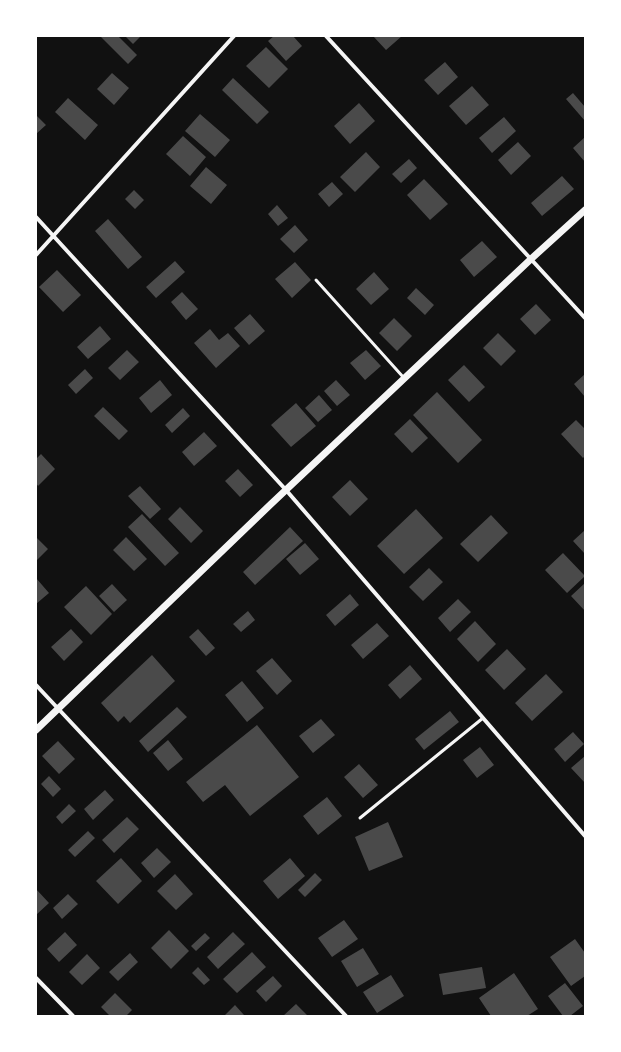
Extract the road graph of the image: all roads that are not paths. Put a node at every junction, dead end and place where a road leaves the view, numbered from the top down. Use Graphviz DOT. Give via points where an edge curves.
graph roads {
  1 [pos="234,36"];
  2 [pos="326,36"];
  3 [pos="585,210"];
  4 [pos="36,217"];
  5 [pos="53,236"];
  6 [pos="36,255"];
  7 [pos="531,259"];
  8 [pos="316,280"];
  9 [pos="585,318"];
  10 [pos="404,378"];
  11 [pos="286,490"];
  12 [pos="36,685"];
  13 [pos="59,709"];
  14 [pos="483,718"];
  15 [pos="36,730"];
  16 [pos="360,818"];
  17 [pos="585,836"];
  18 [pos="36,978"];
  19 [pos="73,1016"];
  20 [pos="346,1016"];
  1 -- 5 [label="street"];
  2 -- 7 [label="street"];
  3 -- 7 [label="street"];
  4 -- 5 [label="street"];
  5 -- 6 [label="street"];
  5 -- 11 [label="street"];
  7 -- 9 [label="street"];
  7 -- 10 [label="street"];
  8 -- 10 [label="lane"];
  10 -- 11 [label="street"];
  11 -- 13 [label="street"];
  11 -- 14 [label="street"];
  12 -- 13 [label="street"];
  13 -- 15 [label="street"];
  13 -- 20 [label="street"];
  14 -- 16 [label="lane"];
  14 -- 17 [label="street"];
  18 -- 19 [label="street"];
}
